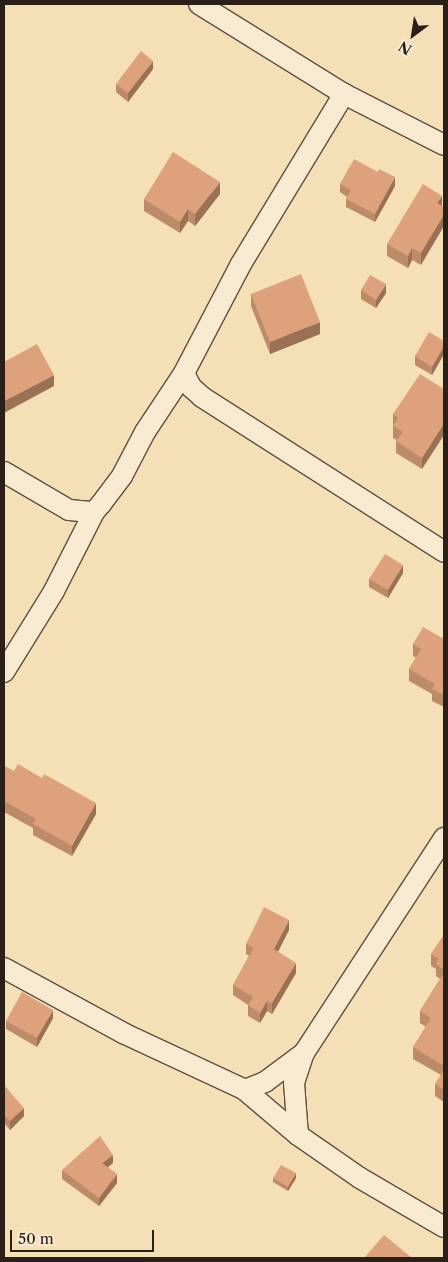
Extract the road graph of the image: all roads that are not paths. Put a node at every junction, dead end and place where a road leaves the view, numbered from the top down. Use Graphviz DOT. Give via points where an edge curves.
graph roads {
  1 [pos="199,4"];
  2 [pos="344,94"];
  3 [pos="444,145"];
  4 [pos="184,373"];
  5 [pos="4,472"];
  6 [pos="94,512"];
  7 [pos="444,552"];
  8 [pos="4,672"];
  9 [pos="444,838"];
  10 [pos="4,968"];
  11 [pos="304,1053"];
  12 [pos="244,1090"];
  13 [pos="298,1135"];
  14 [pos="444,1226"];
  1 -- 2 [label="street"];
  2 -- 3 [label="street"];
  2 -- 4 [label="street" via="241,264"];
  4 -- 6 [label="street" via="145,432 122,476"];
  4 -- 7 [label="street" via="191,387 202,397"];
  5 -- 6 [label="street" via="69,510"];
  6 -- 8 [label="street" via="54,591"];
  9 -- 11 [label="street"];
  10 -- 12 [label="street" via="123,1033"];
  11 -- 12 [label="street" via="265,1082"];
  11 -- 13 [label="street" via="294,1083"];
  12 -- 13 [label="street"];
  13 -- 14 [label="street" via="360,1178"];
}
